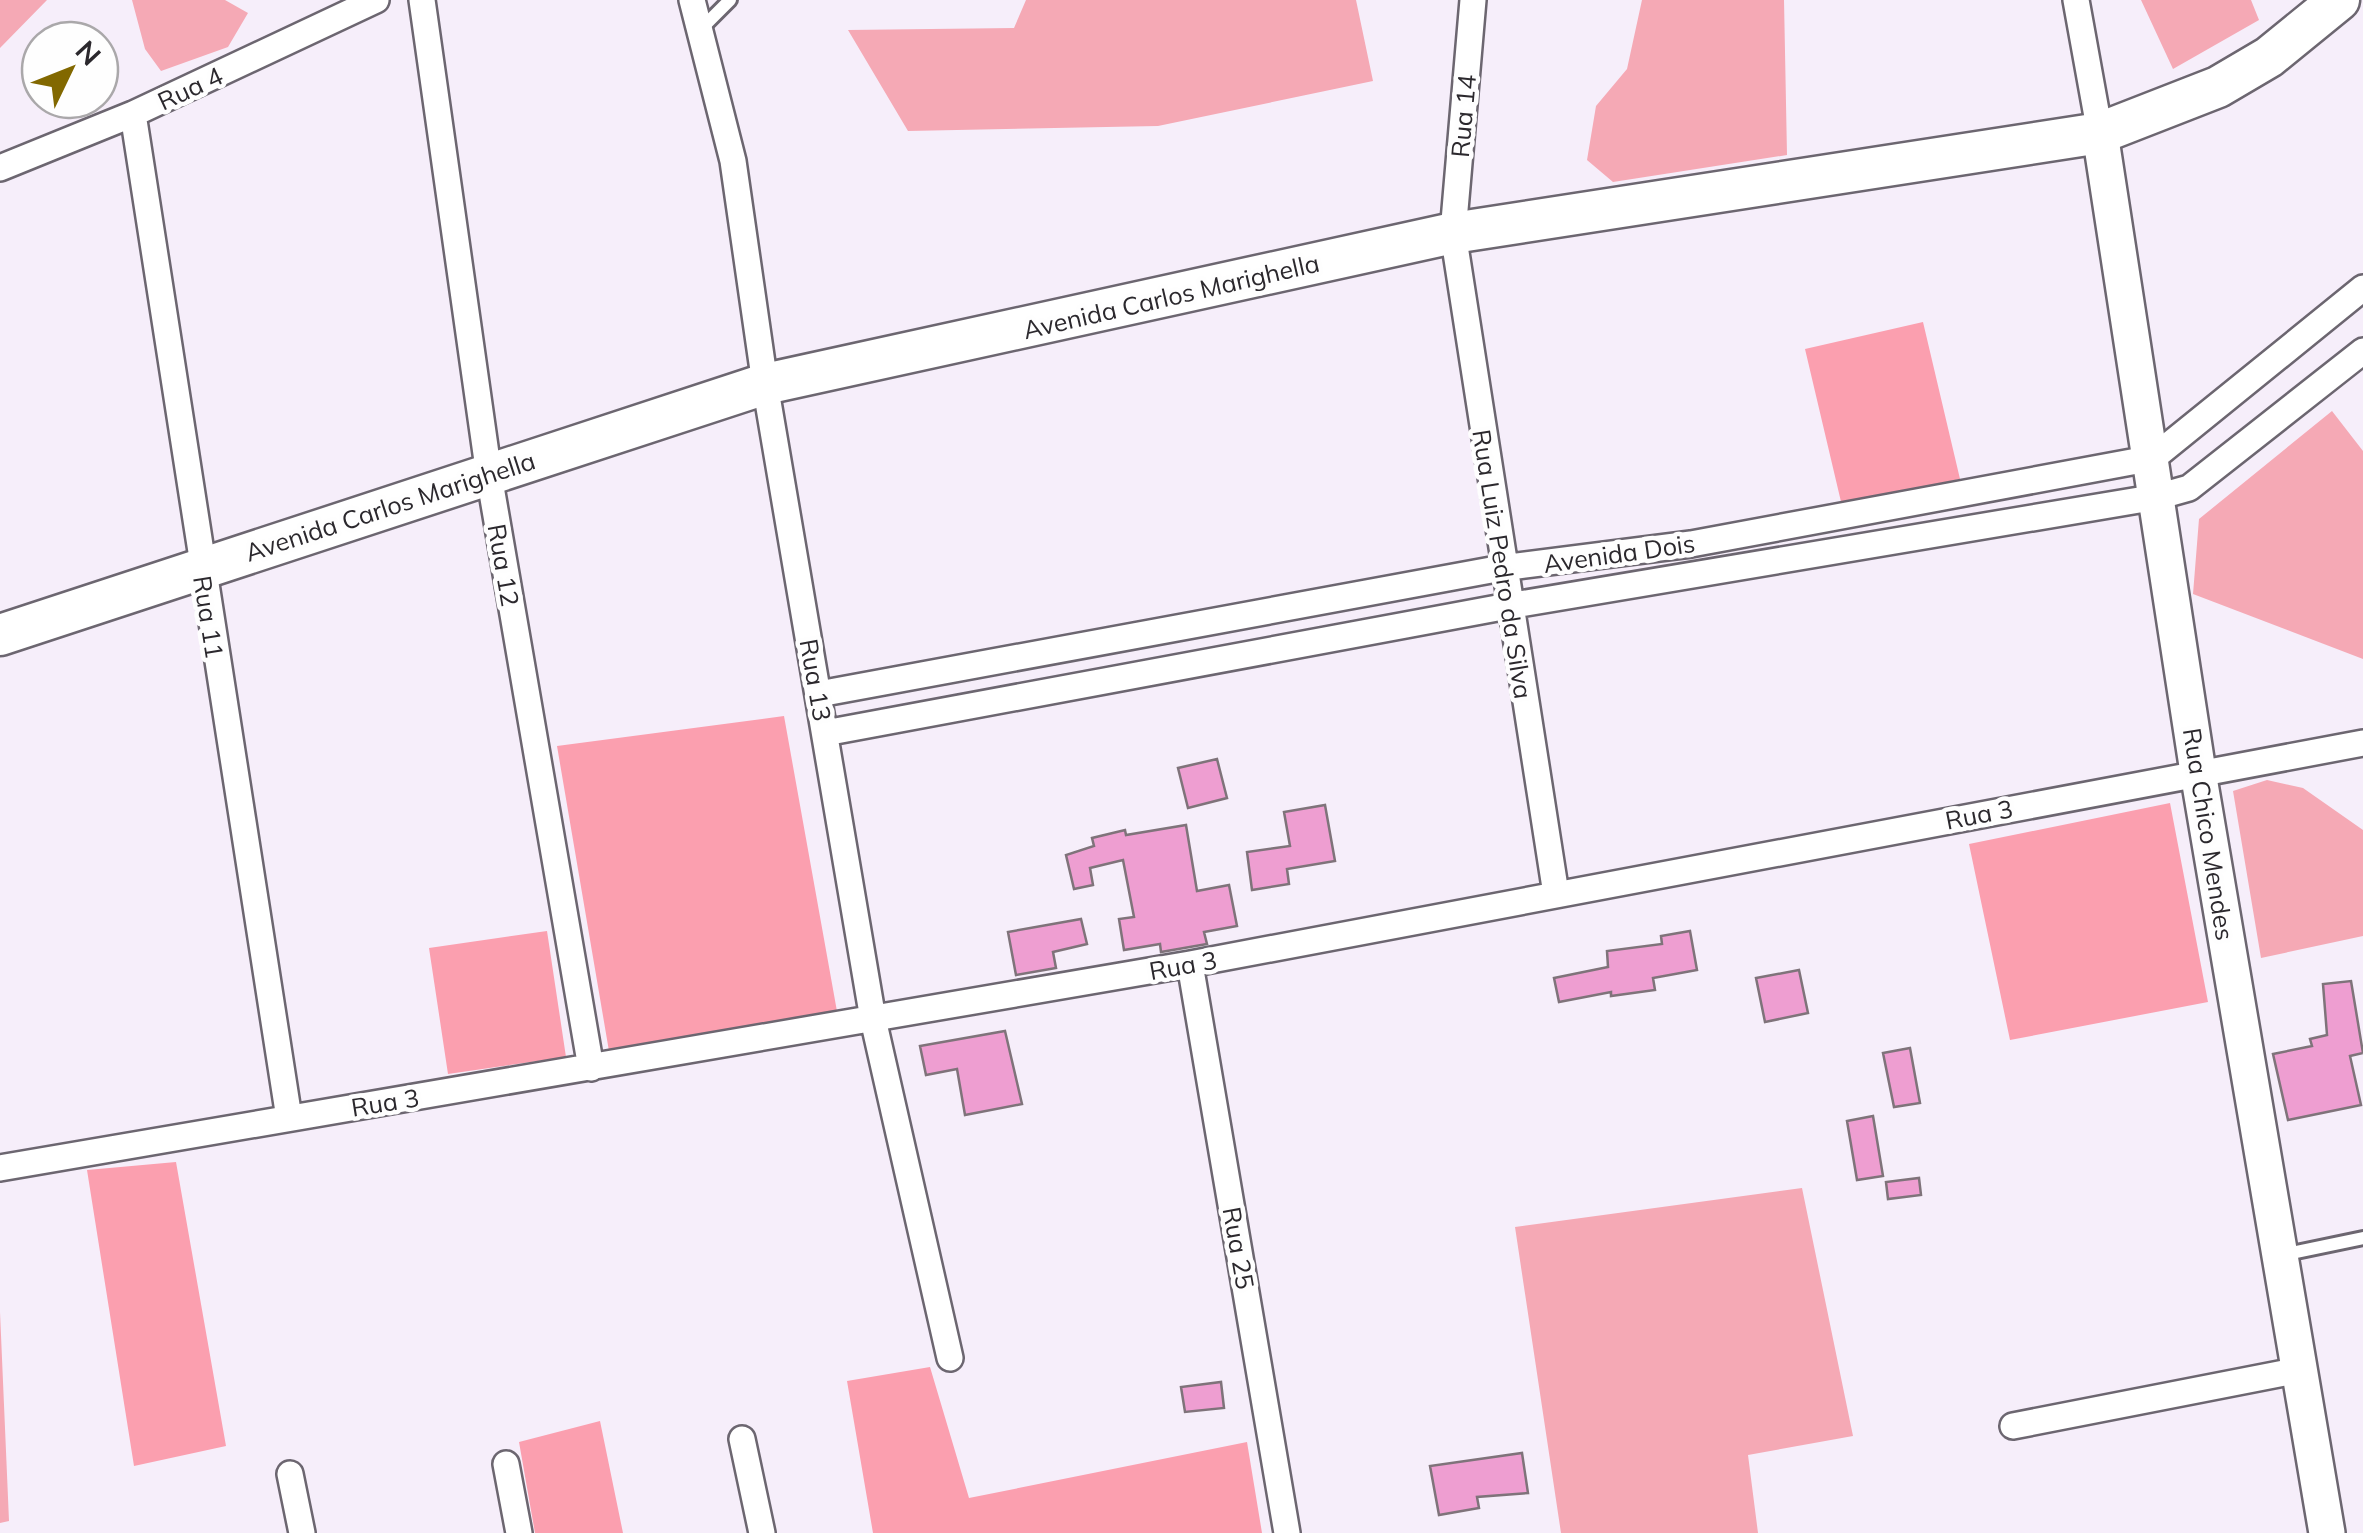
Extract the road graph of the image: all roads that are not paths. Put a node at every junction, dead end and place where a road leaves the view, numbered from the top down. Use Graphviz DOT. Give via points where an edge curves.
graph roads {
  1 [pos="376,0"];
  2 [pos="422,0"];
  3 [pos="692,0"];
  4 [pos="730,0"];
  5 [pos="1473,0"];
  6 [pos="2076,0"];
  7 [pos="2339,0"];
  8 [pos="700,30"];
  9 [pos="133,114"];
  10 [pos="2100,133"];
  11 [pos="0,168"];
  12 [pos="1452,233"];
  13 [pos="2363,288"];
  14 [pos="2363,350"];
  15 [pos="764,384"];
  16 [pos="2152,458"];
  17 [pos="488,475"];
  18 [pos="2156,497"];
  19 [pos="201,566"];
  20 [pos="1502,568"];
  21 [pos="1508,606"];
  22 [pos="0,635"];
  23 [pos="819,694"];
  24 [pos="825,733"];
  25 [pos="2363,744"];
  26 [pos="2198,772"];
  27 [pos="1556,894"];
  28 [pos="1190,964"];
  29 [pos="873,1019"];
  30 [pos="591,1068"];
  31 [pos="289,1118"];
  32 [pos="0,1168"];
  33 [pos="2363,1238"];
  34 [pos="2280,1256"];
  35 [pos="950,1358"];
  36 [pos="2300,1370"];
  37 [pos="2013,1426"];
  38 [pos="742,1439"];
  39 [pos="506,1464"];
  40 [pos="290,1474"];
  41 [pos="302,1533"];
  42 [pos="518,1533"];
  43 [pos="762,1533"];
  44 [pos="1287,1533"];
  45 [pos="2328,1533"];
  1 -- 9 [label="street, Rua 4"];
  2 -- 17 [label="street, Rua 12"];
  3 -- 8 [label="street, Rua 13"];
  4 -- 8 [label="lane"];
  5 -- 12 [label="street, Rua 14"];
  6 -- 10 [label="street"];
  7 -- 10 [label="main road, Avenida Carlos Marighella" via="2270,57 2218,87"];
  8 -- 15 [label="street, Rua 13" via="733,162"];
  9 -- 11 [label="street, Rua 4"];
  9 -- 19 [label="street, Rua 11"];
  10 -- 12 [label="main road, Avenida Carlos Marighella"];
  10 -- 16 [label="main road, Rua Chico Mendes"];
  12 -- 15 [label="main road, Avenida Carlos Marighella"];
  12 -- 20 [label="street, Rua Luiz Pedro da Silva"];
  13 -- 16 [label="street, Avenida Dois"];
  14 -- 18 [label="street, Avenida Dois" via="2189,488"];
  15 -- 17 [label="main road, Avenida Carlos Marighella"];
  15 -- 23 [label="street, Rua 13"];
  16 -- 18 [label="main road, Rua Chico Mendes"];
  16 -- 20 [label="street, Avenida Dois" via="1691,544"];
  17 -- 19 [label="main road, Avenida Carlos Marighella"];
  17 -- 30 [label="street, Rua 12"];
  18 -- 21 [label="street, Avenida Dois"];
  18 -- 26 [label="main road, Rua Chico Mendes"];
  19 -- 22 [label="main road, Avenida Carlos Marighella"];
  19 -- 31 [label="street, Rua 11"];
  20 -- 21 [label="street, Rua Luiz Pedro da Silva"];
  20 -- 23 [label="street, Avenida Dois"];
  21 -- 24 [label="street, Avenida Dois"];
  21 -- 27 [label="street, Rua Luiz Pedro da Silva"];
  23 -- 24 [label="street, Rua 13"];
  24 -- 29 [label="street, Rua 13"];
  25 -- 26 [label="street, Rua 3"];
  26 -- 27 [label="street, Rua 3"];
  26 -- 34 [label="main road, Rua Chico Mendes"];
  27 -- 28 [label="street, Rua 3"];
  28 -- 29 [label="street, Rua 3"];
  28 -- 44 [label="street, Rua 25"];
  29 -- 30 [label="street, Rua 3"];
  29 -- 35 [label="street, Rua 13"];
  30 -- 31 [label="street, Rua 3"];
  31 -- 32 [label="street, Rua 3"];
  33 -- 34 [label="lane"];
  34 -- 36 [label="main road, Rua Chico Mendes"];
  36 -- 37 [label="street"];
  36 -- 45 [label="main road, Rua Chico Mendes"];
  38 -- 43 [label="street"];
  39 -- 42 [label="street"];
  40 -- 41 [label="street"];
}
